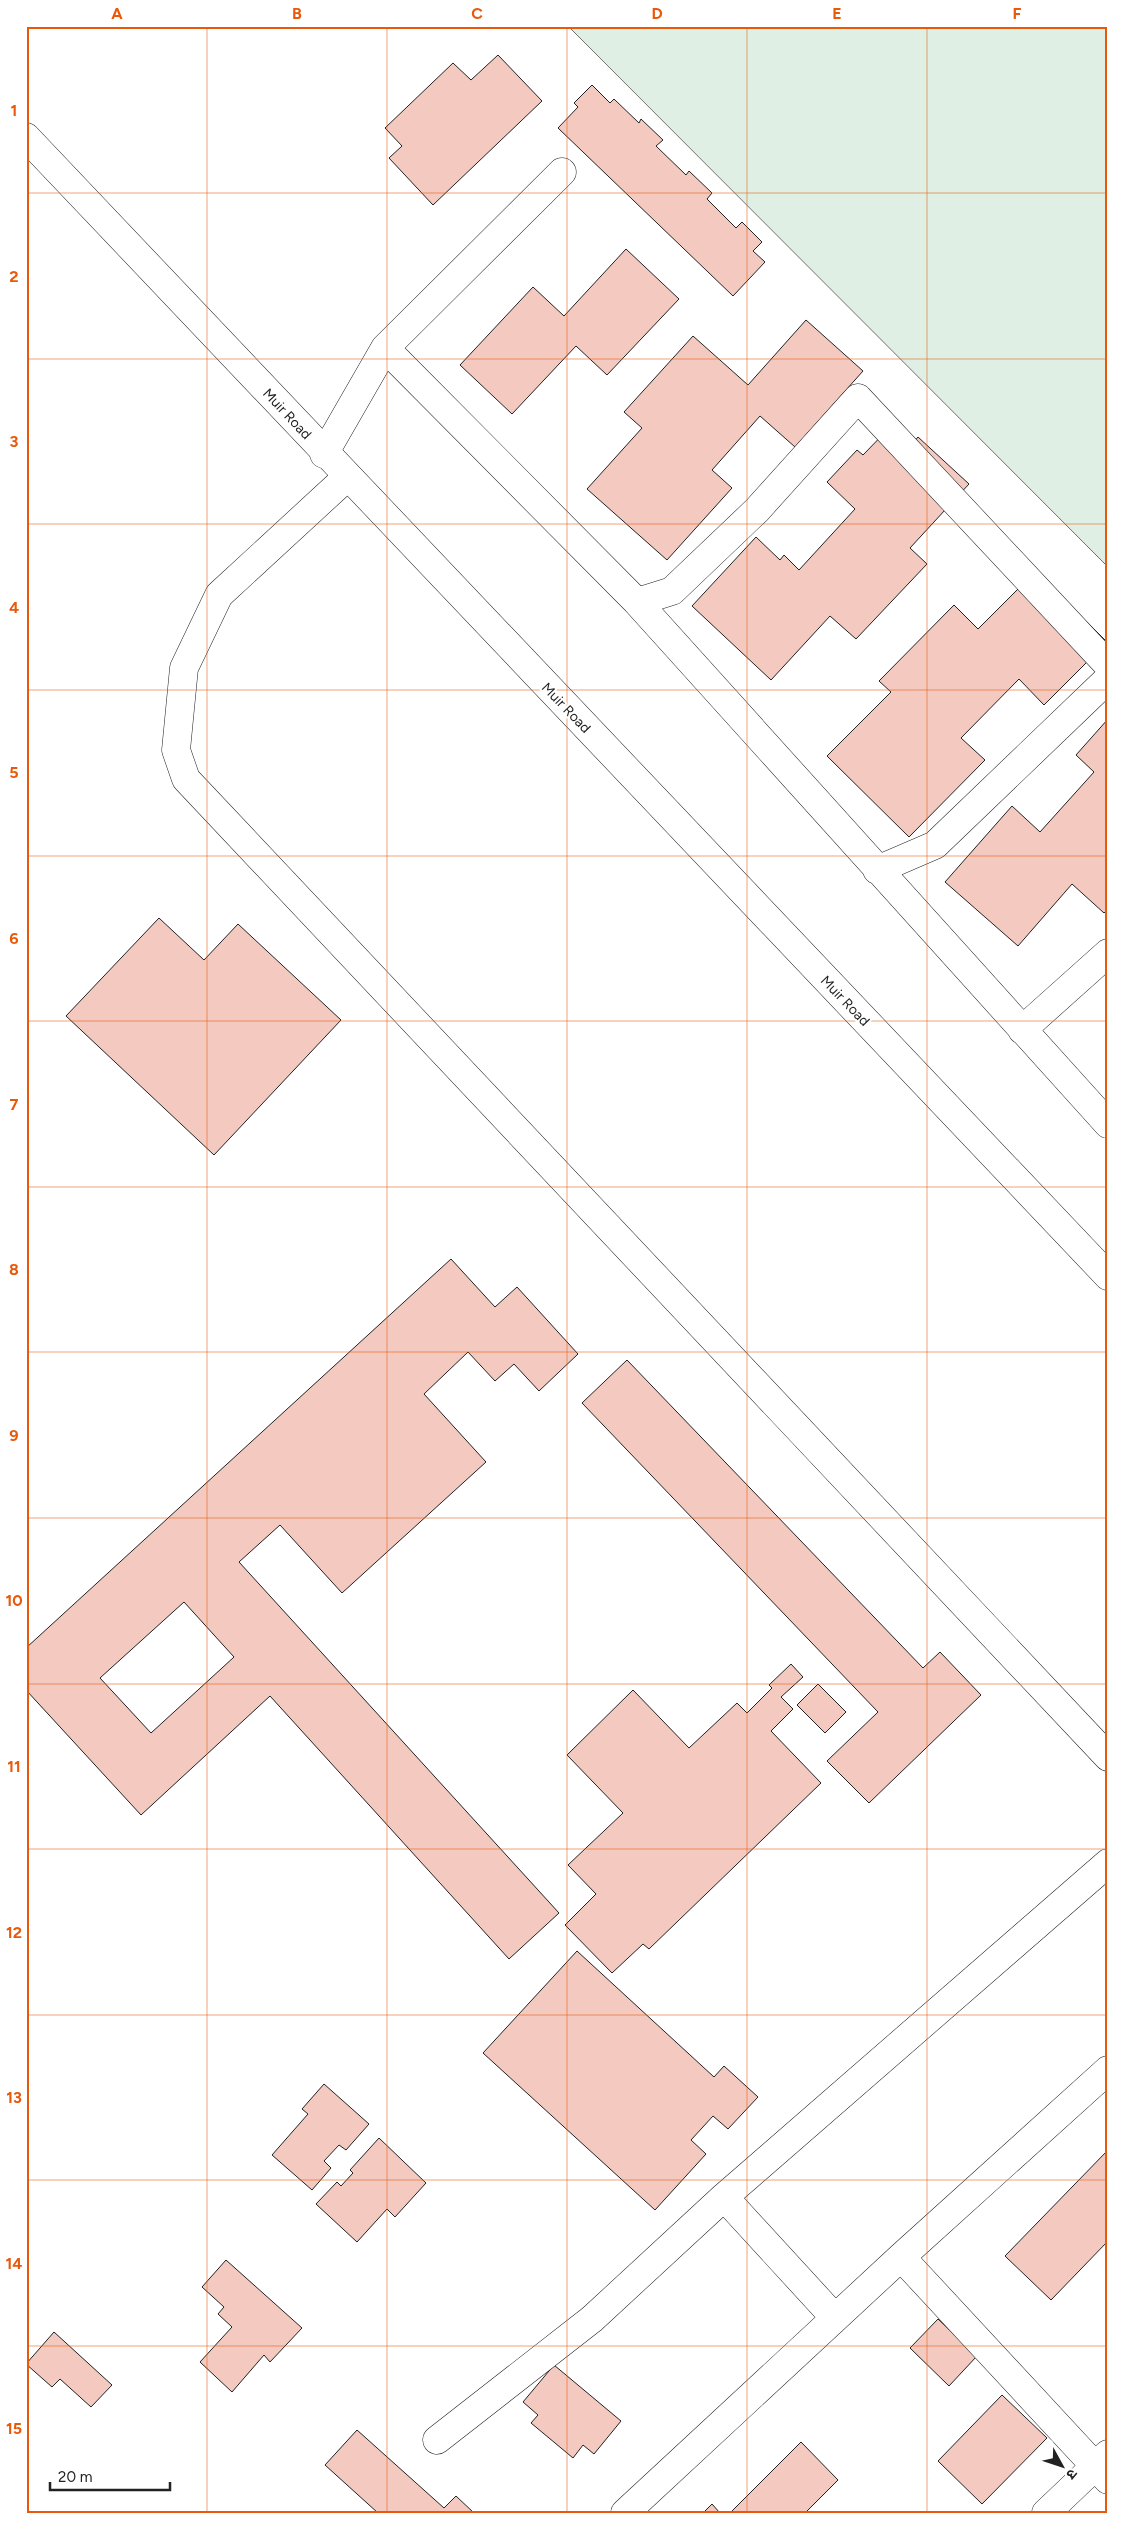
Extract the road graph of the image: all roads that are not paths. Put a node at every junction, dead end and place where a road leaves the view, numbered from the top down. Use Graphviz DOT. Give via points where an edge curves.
graph roads {
  1 [pos="26,137"];
  2 [pos="562,172"];
  3 [pos="386,348"];
  4 [pos="324,454"];
  5 [pos="347,477"];
  6 [pos="637,602"];
  7 [pos="1108,665"];
  8 [pos="1108,679"];
  9 [pos="877,870"];
  10 [pos="1108,953"];
  11 [pos="1022,1030"];
  12 [pos="1108,1124"];
  13 [pos="1108,1276"];
  14 [pos="1108,1757"];
  15 [pos="1108,1863"];
  16 [pos="1108,2070"];
  17 [pos="724,2197"];
  18 [pos="901,2258"];
  19 [pos="835,2318"];
  20 [pos="438,2440"];
  21 [pos="1104,2467"];
  22 [pos="625,2513"];
  23 [pos="1046,2513"];
  1 -- 4 [label="street, Muir Road"];
  2 -- 3 [label="street"];
  3 -- 4 [label="street"];
  3 -- 6 [label="street"];
  4 -- 5 [label="street, Muir Road"];
  5 -- 13 [label="street, Muir Road"];
  5 -- 14 [label="street" via="218,595 184,668 176,750 186,779"];
  6 -- 7 [label="street" via="672,592 757,510 858,398"];
  6 -- 9 [label="street"];
  8 -- 9 [label="street" via="935,845"];
  9 -- 11 [label="street"];
  10 -- 11 [label="street"];
  11 -- 12 [label="street"];
  15 -- 17 [label="street"];
  16 -- 18 [label="street"];
  17 -- 19 [label="street"];
  17 -- 20 [label="street" via="592,2319"];
  18 -- 19 [label="street"];
  18 -- 21 [label="street"];
  19 -- 22 [label="street"];
  21 -- 23 [label="street"];
}
